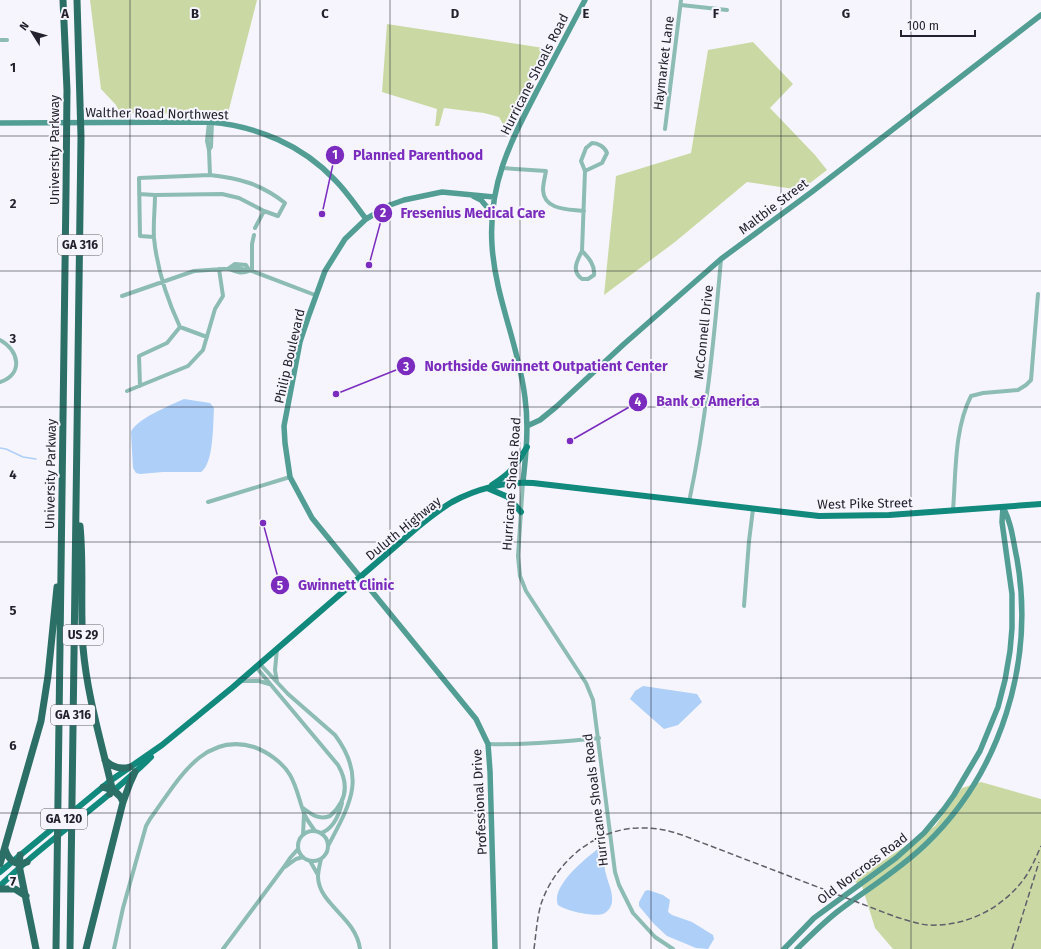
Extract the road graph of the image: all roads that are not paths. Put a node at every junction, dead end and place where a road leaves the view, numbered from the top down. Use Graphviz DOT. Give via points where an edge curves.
graph roads {
  1 [pos="63,0"];
  2 [pos="77,0"];
  3 [pos="585,0"];
  4 [pos="681,0"];
  5 [pos="681,5"];
  6 [pos="727,10"];
  7 [pos="1041,15"];
  8 [pos="0,40"];
  9 [pos="7,40"];
  10 [pos="211,122"];
  11 [pos="0,123"];
  12 [pos="665,129"];
  13 [pos="501,168"];
  14 [pos="585,171"];
  15 [pos="210,175"];
  16 [pos="139,194"];
  17 [pos="469,194"];
  18 [pos="155,195"];
  19 [pos="494,197"];
  20 [pos="264,211"];
  21 [pos="584,211"];
  22 [pos="492,213"];
  23 [pos="366,219"];
  24 [pos="255,228"];
  25 [pos="254,235"];
  26 [pos="154,237"];
  27 [pos="582,251"];
  28 [pos="721,259"];
  29 [pos="219,269"];
  30 [pos="228,269"];
  31 [pos="241,269"];
  32 [pos="251,270"];
  33 [pos="162,282"];
  34 [pos="1038,294"];
  35 [pos="315,295"];
  36 [pos="122,296"];
  37 [pos="180,327"];
  38 [pos="207,337"];
  39 [pos="0,340"];
  40 [pos="0,382"];
  41 [pos="140,386"];
  42 [pos="127,391"];
  43 [pos="527,426"];
  44 [pos="526,447"];
  45 [pos="290,477"];
  46 [pos="523,482"];
  47 [pos="487,488"];
  48 [pos="208,502"];
  49 [pos="689,502"];
  50 [pos="1041,504"];
  51 [pos="1003,507"];
  52 [pos="76,508"];
  53 [pos="753,509"];
  54 [pos="953,510"];
  55 [pos="521,512"];
  56 [pos="61,559"];
  57 [pos="360,577"];
  58 [pos="744,606"];
  59 [pos="277,649"];
  60 [pos="258,665"];
  61 [pos="239,681"];
  62 [pos="277,682"];
  63 [pos="272,686"];
  64 [pos="599,738"];
  65 [pos="488,744"];
  66 [pos="105,760"];
  67 [pos="133,770"];
  68 [pos="110,781"];
  69 [pos="103,787"];
  70 [pos="112,791"];
  71 [pos="343,799"];
  72 [pos="123,802"];
  73 [pos="302,807"];
  74 [pos="304,814"];
  75 [pos="315,831"];
  76 [pos="322,833"];
  77 [pos="303,835"];
  78 [pos="328,846"];
  79 [pos="5,848"];
  80 [pos="298,849"];
  81 [pos="20,855"];
  82 [pos="303,857"];
  83 [pos="322,859"];
  84 [pos="310,861"];
  85 [pos="27,862"];
  86 [pos="0,864"];
  87 [pos="17,864"];
  88 [pos="284,868"];
  89 [pos="0,872"];
  90 [pos="318,875"];
  91 [pos="0,886"];
  92 [pos="0,889"];
  93 [pos="26,896"];
  94 [pos="36,949"];
  95 [pos="56,949"];
  96 [pos="70,949"];
  97 [pos="86,949"];
  98 [pos="114,949"];
  99 [pos="223,949"];
  100 [pos="360,949"];
  101 [pos="495,949"];
  102 [pos="673,949"];
  103 [pos="784,949"];
  104 [pos="797,949"];
  1 -- 56 [label="highway, University Parkway / GA 316" via="67,114"];
  2 -- 52 [label="highway, University Parkway / GA 316" via="81,137"];
  3 -- 13 [label="street, Hurricane Shoals Road" via="517,129"];
  4 -- 5 [label="street, Haymarket Lane"];
  5 -- 6 [label="street"];
  5 -- 12 [label="street, Haymarket Lane"];
  7 -- 28 [label="street, Maltbie Street"];
  8 -- 9 [label="street"];
  10 -- 11 [label="street, Walther Road Northwest"];
  10 -- 15 [label="street"];
  10 -- 23 [label="street, Walther Road Northwest" via="256,130 296,149 335,180"];
  13 -- 19 [label="street, Hurricane Shoals Road"];
  13 -- 21 [label="street" via="546,171 543,191 548,202 556,207"];
  14 -- 14 [label="street" via="581,161 587,146 596,143 606,149 607,153 602,163"];
  14 -- 21 [label="street"];
  15 -- 16 [label="street" via="139,178"];
  15 -- 20 [label="street" via="256,185 285,203 278,216"];
  16 -- 18 [label="street"];
  16 -- 26 [label="street" via="140,236"];
  17 -- 19 [label="street, Philip Boulevard"];
  17 -- 22 [label="street" via="481,200"];
  17 -- 23 [label="street, Philip Boulevard" via="442,192 418,196 390,205"];
  18 -- 20 [label="street" via="222,194 240,198"];
  18 -- 26 [label="street"];
  19 -- 22 [label="street, Hurricane Shoals Road"];
  20 -- 24 [label="street"];
  21 -- 27 [label="street"];
  22 -- 43 [label="street, Hurricane Shoals Road" via="495,267 522,380"];
  23 -- 35 [label="street, Philip Boulevard" via="345,239 332,257"];
  25 -- 32 [label="street"];
  26 -- 33 [label="street"];
  27 -- 27 [label="street" via="575,267 576,274 582,279 588,279 594,275 595,270 589,257"];
  28 -- 43 [label="street, Maltbie Street" via="556,407 540,420"];
  28 -- 49 [label="street, McConnell Drive" via="707,399"];
  29 -- 30 [label="street"];
  29 -- 33 [label="street" via="194,271"];
  29 -- 38 [label="street" via="223,296 215,309"];
  30 -- 31 [label="street"];
  30 -- 31 [label="street" via="234,264"];
  31 -- 32 [label="street" via="245,273"];
  31 -- 32 [label="street" via="246,265"];
  32 -- 35 [label="street"];
  33 -- 36 [label="street"];
  33 -- 37 [label="street"];
  34 -- 54 [label="street" via="1032,380 1018,390 971,396 965,407 959,438"];
  35 -- 45 [label="street, Philip Boulevard" via="300,342 284,426"];
  37 -- 38 [label="street"];
  37 -- 41 [label="street" via="167,344 139,356"];
  38 -- 41 [label="street" via="203,350 188,366"];
  39 -- 40 [label="street" via="12,349 17,360 16,368 10,376"];
  41 -- 42 [label="street"];
  43 -- 44 [label="street, Hurricane Shoals Road"];
  44 -- 46 [label="street, Hurricane Shoals Road"];
  44 -- 47 [label="main road" via="512,471"];
  45 -- 48 [label="street"];
  45 -- 57 [label="street, Philip Boulevard" via="312,518"];
  46 -- 47 [label="main road, Duluth Highway"];
  46 -- 49 [label="main road, Duluth Highway"];
  46 -- 55 [label="street, Hurricane Shoals Road"];
  47 -- 55 [label="main road" via="508,497"];
  47 -- 57 [label="main road, Duluth Highway" via="441,509"];
  49 -- 53 [label="main road, West Pike Street"];
  50 -- 51 [label="main road, West Pike Street"];
  51 -- 54 [label="main road, West Pike Street"];
  51 -- 103 [label="street, Old Norcross Road" via="1002,522 1012,594 1010,651 998,707 980,751 954,795 924,833 896,858 814,918"];
  51 -- 104 [label="street, Old Norcross Road" via="1010,520 1019,575 1022,636 1012,695 988,758 959,807 927,843 897,870 838,912"];
  52 -- 66 [label="highway, US 29" via="82,545 83,647 88,687"];
  52 -- 96 [label="highway, University Parkway / GA 316"];
  53 -- 54 [label="main road, West Pike Street" via="819,516 889,515"];
  53 -- 58 [label="street"];
  55 -- 64 [label="street, Hurricane Shoals Road" via="518,556 522,584 586,683 595,707"];
  56 -- 79 [label="highway, US 29" via="41,721"];
  56 -- 95 [label="highway, University Parkway / GA 316"];
  57 -- 59 [label="main road, Duluth Highway"];
  57 -- 65 [label="street, Professional Drive" via="476,719"];
  59 -- 60 [label="main road, Duluth Highway"];
  59 -- 62 [label="street"];
  60 -- 61 [label="main road, Duluth Highway"];
  60 -- 62 [label="street"];
  60 -- 63 [label="street"];
  61 -- 63 [label="street" via="267,682"];
  61 -- 67 [label="main road, Duluth Highway"];
  62 -- 78 [label="street" via="335,735 350,763 353,779 351,801"];
  63 -- 71 [label="street" via="338,765 345,780"];
  64 -- 65 [label="street" via="513,745"];
  64 -- 102 [label="street, Hurricane Shoals Road" via="607,818 619,885 633,913 655,937"];
  65 -- 101 [label="street, Professional Drive"];
  66 -- 67 [label="highway" via="118,768"];
  66 -- 68 [label="highway, US 29"];
  67 -- 68 [label="main road, Duluth Highway"];
  67 -- 70 [label="main road, Duluth Highway"];
  67 -- 72 [label="highway"];
  68 -- 69 [label="main road, Duluth Highway"];
  68 -- 70 [label="highway, US 29"];
  69 -- 70 [label="highway"];
  69 -- 81 [label="main road, Duluth Highway / GA 120"];
  70 -- 72 [label="highway" via="121,797"];
  70 -- 85 [label="main road, Duluth Highway / GA 120"];
  71 -- 73 [label="street" via="327,817 319,818"];
  71 -- 76 [label="street" via="331,826"];
  72 -- 97 [label="highway"];
  73 -- 74 [label="street"];
  73 -- 98 [label="street" via="290,775 274,758 259,749 240,744 229,745 202,755 188,767 146,826"];
  74 -- 75 [label="street"];
  74 -- 77 [label="street"];
  75 -- 76 [label="street"];
  75 -- 77 [label="street"];
  76 -- 78 [label="street" via="328,841"];
  77 -- 80 [label="street"];
  78 -- 83 [label="street"];
  79 -- 86 [label="highway, US 29"];
  79 -- 87 [label="highway" via="7,856"];
  80 -- 82 [label="street"];
  80 -- 88 [label="street"];
  81 -- 87 [label="highway"];
  82 -- 84 [label="street"];
  82 -- 88 [label="street"];
  83 -- 84 [label="street"];
  83 -- 90 [label="street"];
  84 -- 90 [label="street"];
  85 -- 87 [label="highway"];
  87 -- 89 [label="main road"];
  87 -- 91 [label="main road"];
  87 -- 93 [label="highway"];
  88 -- 99 [label="street"];
  90 -- 100 [label="street" via="320,888 353,928"];
  92 -- 93 [label="highway" via="16,889"];
  93 -- 94 [label="highway"];
}
